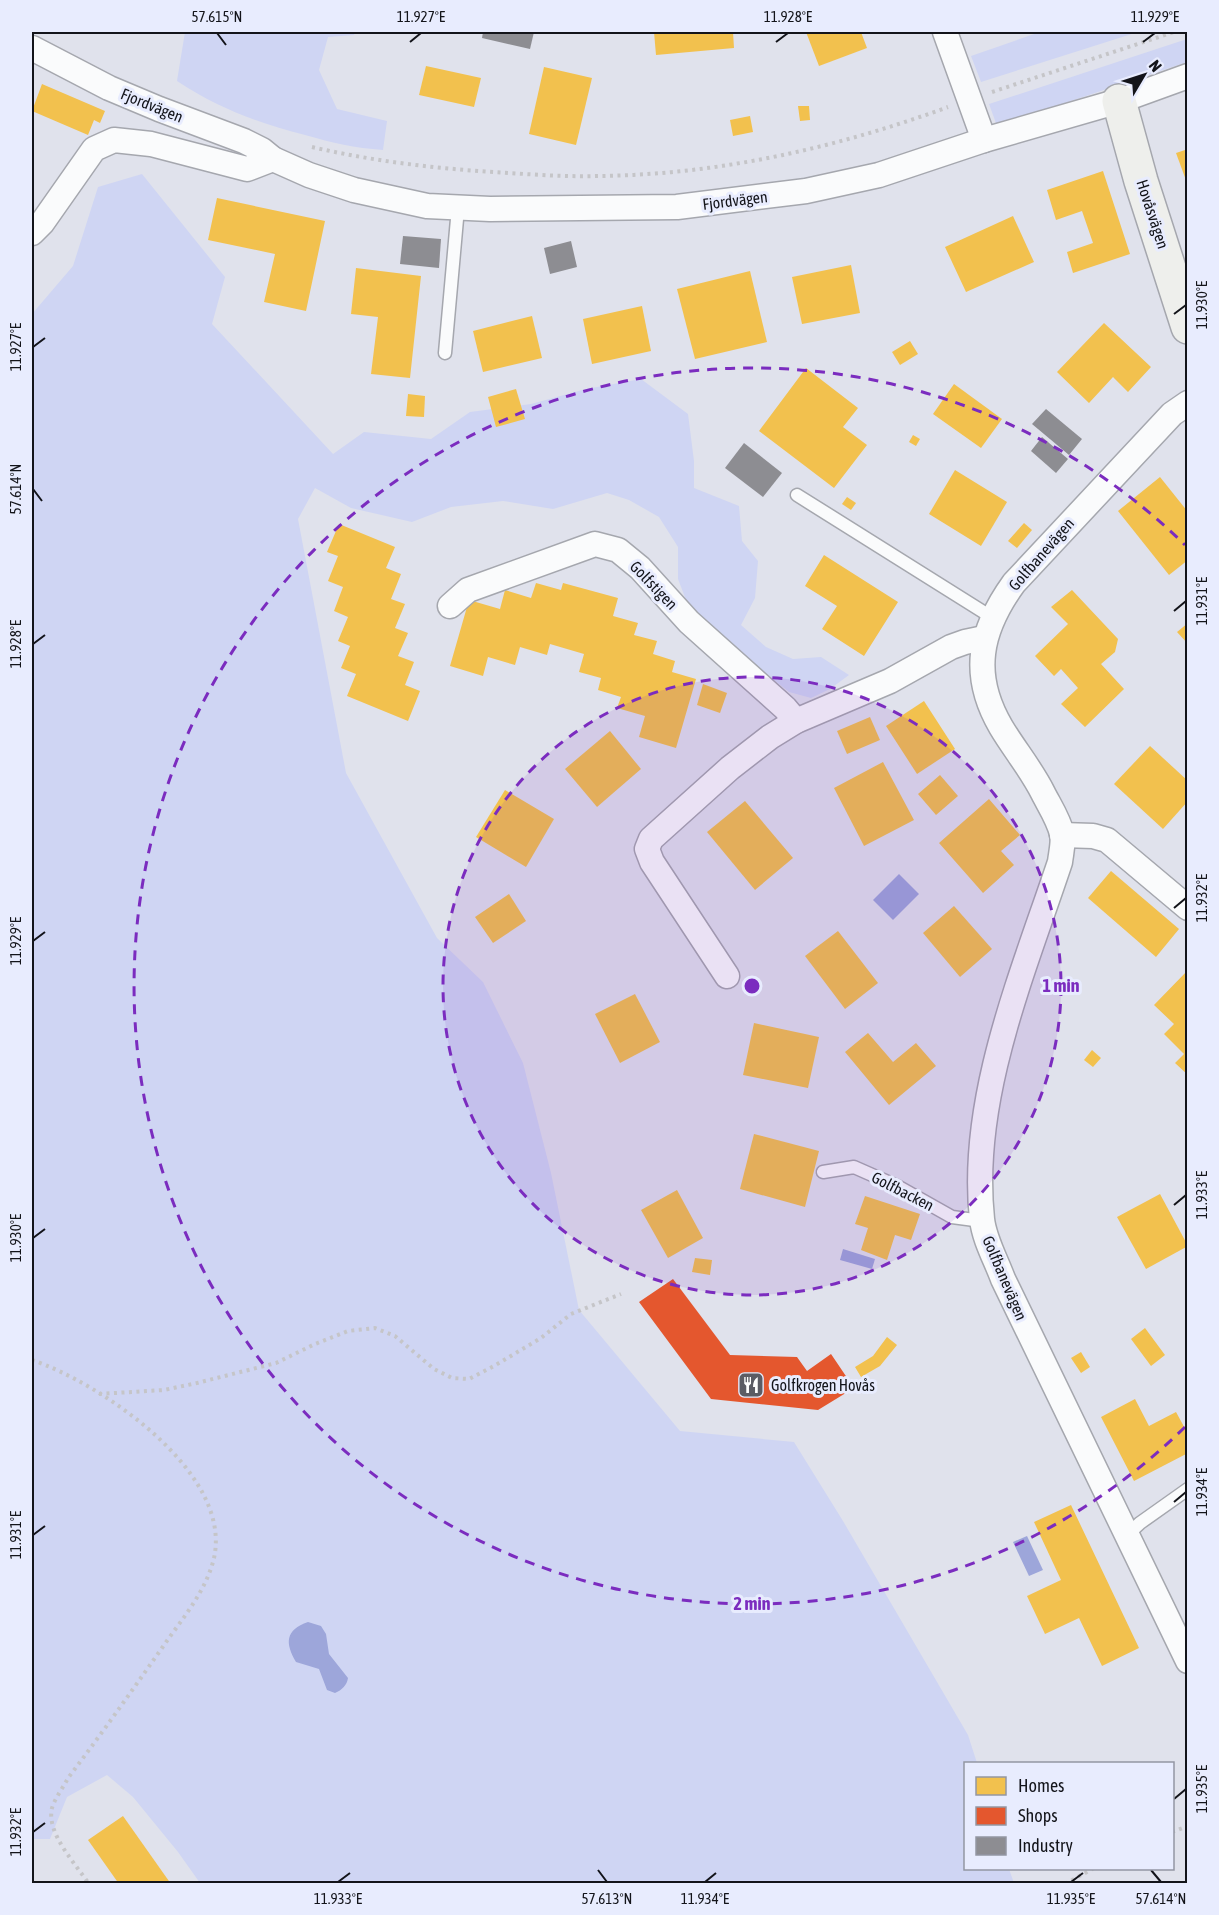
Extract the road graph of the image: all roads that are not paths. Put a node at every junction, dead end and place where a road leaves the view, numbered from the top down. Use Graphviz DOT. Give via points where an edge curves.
graph roads {
  1 [pos="945,32"];
  2 [pos="32,48"];
  3 [pos="1188,76"];
  4 [pos="1119,101"];
  5 [pos="984,140"];
  6 [pos="273,159"];
  7 [pos="458,208"];
  8 [pos="32,233"];
  9 [pos="1188,327"];
  10 [pos="445,353"];
  11 [pos="1188,403"];
  12 [pos="797,495"];
  13 [pos="450,606"];
  14 [pos="988,628"];
  15 [pos="796,722"];
  16 [pos="1062,835"];
  17 [pos="1188,908"];
  18 [pos="727,976"];
  19 [pos="823,1172"];
  20 [pos="982,1221"];
  21 [pos="1188,1489"];
  22 [pos="1127,1535"];
  23 [pos="1188,1661"];
  1 -- 5 [label="street"];
  2 -- 6 [label="street, Fjordvägen" via="109,88 244,141"];
  3 -- 4 [label="street, Fjordvägen"];
  4 -- 5 [label="street, Fjordvägen"];
  4 -- 9 [label="street, Hovåsvägen"];
  5 -- 7 [label="street, Fjordvägen" via="879,175 741,200 677,207"];
  6 -- 7 [label="street, Fjordvägen" via="354,190 427,206"];
  6 -- 8 [label="street, Fjordvägen" via="247,169 194,154 114,140 94,149"];
  7 -- 10 [label="lane"];
  11 -- 14 [label="street, Golfbanevägen" via="1172,414 1014,582"];
  12 -- 14 [label="lane"];
  13 -- 15 [label="street, Golfstigen" via="468,590 595,544 618,550"];
  14 -- 15 [label="street" via="890,681"];
  14 -- 16 [label="street, Golfbanevägen" via="982,667 986,696 1000,726 1036,779"];
  15 -- 18 [label="street" via="770,736 730,768 657,831 647,849 651,862"];
  16 -- 17 [label="street" via="1107,840"];
  16 -- 20 [label="street, Golfbanevägen" via="1060,861 993,1073 980,1173"];
  19 -- 20 [label="lane, Golfbacken" via="854,1167 952,1217"];
  20 -- 22 [label="street, Golfbanevägen" via="1010,1295"];
  21 -- 22 [label="lane"];
  22 -- 23 [label="street, Golfbanevägen"];
}
